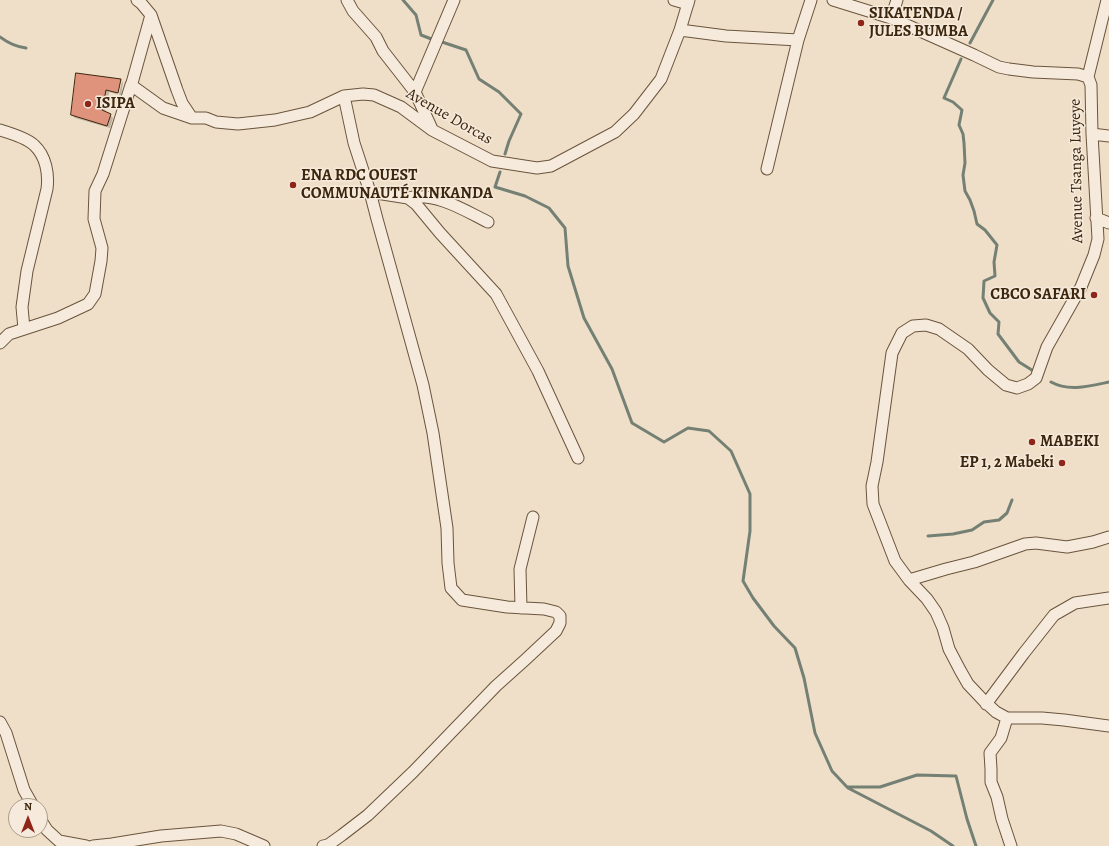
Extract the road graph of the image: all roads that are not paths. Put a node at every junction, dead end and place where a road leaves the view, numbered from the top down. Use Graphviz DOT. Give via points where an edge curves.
graph roads {
  1 [pos="137,0"];
  2 [pos="347,0"];
  3 [pos="454,0"];
  4 [pos="674,0"];
  5 [pos="812,0"];
  6 [pos="833,0"];
  7 [pos="897,0"];
  8 [pos="1106,0"];
  9 [pos="688,2"];
  10 [pos="151,15"];
  11 [pos="892,18"];
  12 [pos="680,30"];
  13 [pos="798,40"];
  14 [pos="1088,77"];
  15 [pos="131,85"];
  16 [pos="415,92"];
  17 [pos="344,96"];
  18 [pos="192,118"];
  19 [pos="0,130"];
  20 [pos="432,130"];
  21 [pos="1092,134"];
  22 [pos="1109,136"];
  23 [pos="767,169"];
  24 [pos="370,192"];
  25 [pos="408,198"];
  26 [pos="1096,218"];
  27 [pos="488,222"];
  28 [pos="1109,223"];
  29 [pos="24,329"];
  30 [pos="0,343"];
  31 [pos="578,458"];
  32 [pos="533,517"];
  33 [pos="1109,537"];
  34 [pos="909,580"];
  35 [pos="1109,598"];
  36 [pos="521,608"];
  37 [pos="986,704"];
  38 [pos="1007,718"];
  39 [pos="0,722"];
  40 [pos="1109,726"];
  41 [pos="28,798"];
  42 [pos="48,831"];
  43 [pos="86,846"];
  44 [pos="93,846"];
  45 [pos="264,846"];
  46 [pos="323,846"];
  47 [pos="1010,846"];
  1 -- 10 [label="street"];
  2 -- 16 [label="street"];
  3 -- 16 [label="street"];
  4 -- 9 [label="street"];
  5 -- 13 [label="street"];
  6 -- 11 [label="street, Avenue Tsanga Luyeye"];
  7 -- 11 [label="street"];
  8 -- 14 [label="street"];
  9 -- 12 [label="street, Avenue Dorcas"];
  10 -- 15 [label="street"];
  10 -- 18 [label="street" via="182,103"];
  11 -- 14 [label="street, Avenue Tsanga Luyeye" via="999,67"];
  12 -- 13 [label="street" via="726,36"];
  12 -- 20 [label="street, Avenue Dorcas" via="661,79 634,114 615,132 551,166 538,168 492,161"];
  13 -- 23 [label="street"];
  14 -- 21 [label="street, Avenue Tsanga Luyeye" via="1091,85"];
  15 -- 18 [label="street" via="163,108"];
  15 -- 29 [label="street" via="96,191 94,220 102,248 95,294 88,304 58,318"];
  16 -- 20 [label="street"];
  17 -- 18 [label="street" via="310,112 275,120 238,124"];
  17 -- 20 [label="street, Avenue Dorcas" via="368,95 386,100 401,107"];
  17 -- 24 [label="street" via="354,143"];
  19 -- 29 [label="street" via="34,144 46,165 48,180 27,271 22,307"];
  21 -- 22 [label="street"];
  21 -- 26 [label="street, Avenue Tsanga Luyeye"];
  24 -- 25 [label="street"];
  24 -- 36 [label="street" via="423,385 433,433 447,528 451,588 462,600"];
  25 -- 27 [label="street" via="417,196 437,200 459,207"];
  25 -- 31 [label="street" via="496,294 538,371"];
  26 -- 28 [label="street"];
  26 -- 34 [label="street, Avenue Tsanga Luyeye" via="1098,240 1090,266 1047,347 1036,378 1028,384 1017,388 1006,385 968,349 939,329 926,325 913,326 902,333 892,353 872,486 873,504 878,518 895,561"];
  29 -- 30 [label="street" via="9,334"];
  32 -- 36 [label="street" via="520,569"];
  33 -- 34 [label="street" via="1067,547 1026,544"];
  34 -- 37 [label="street, Avenue Tsanga Luyeye" via="936,612 949,649 960,670 968,684"];
  35 -- 37 [label="street" via="1075,603 1054,615"];
  36 -- 46 [label="street" via="556,612 560,616 556,631 496,686 368,816 333,842"];
  37 -- 38 [label="street, Avenue Tsanga Luyeye"];
  38 -- 40 [label="street" via="1042,718"];
  38 -- 47 [label="street" via="1001,738 990,753 991,782"];
  39 -- 41 [label="street"];
  42 -- 43 [label="street" via="59,840"];
  44 -- 45 [label="street" via="161,836 221,831 236,834"];
}
